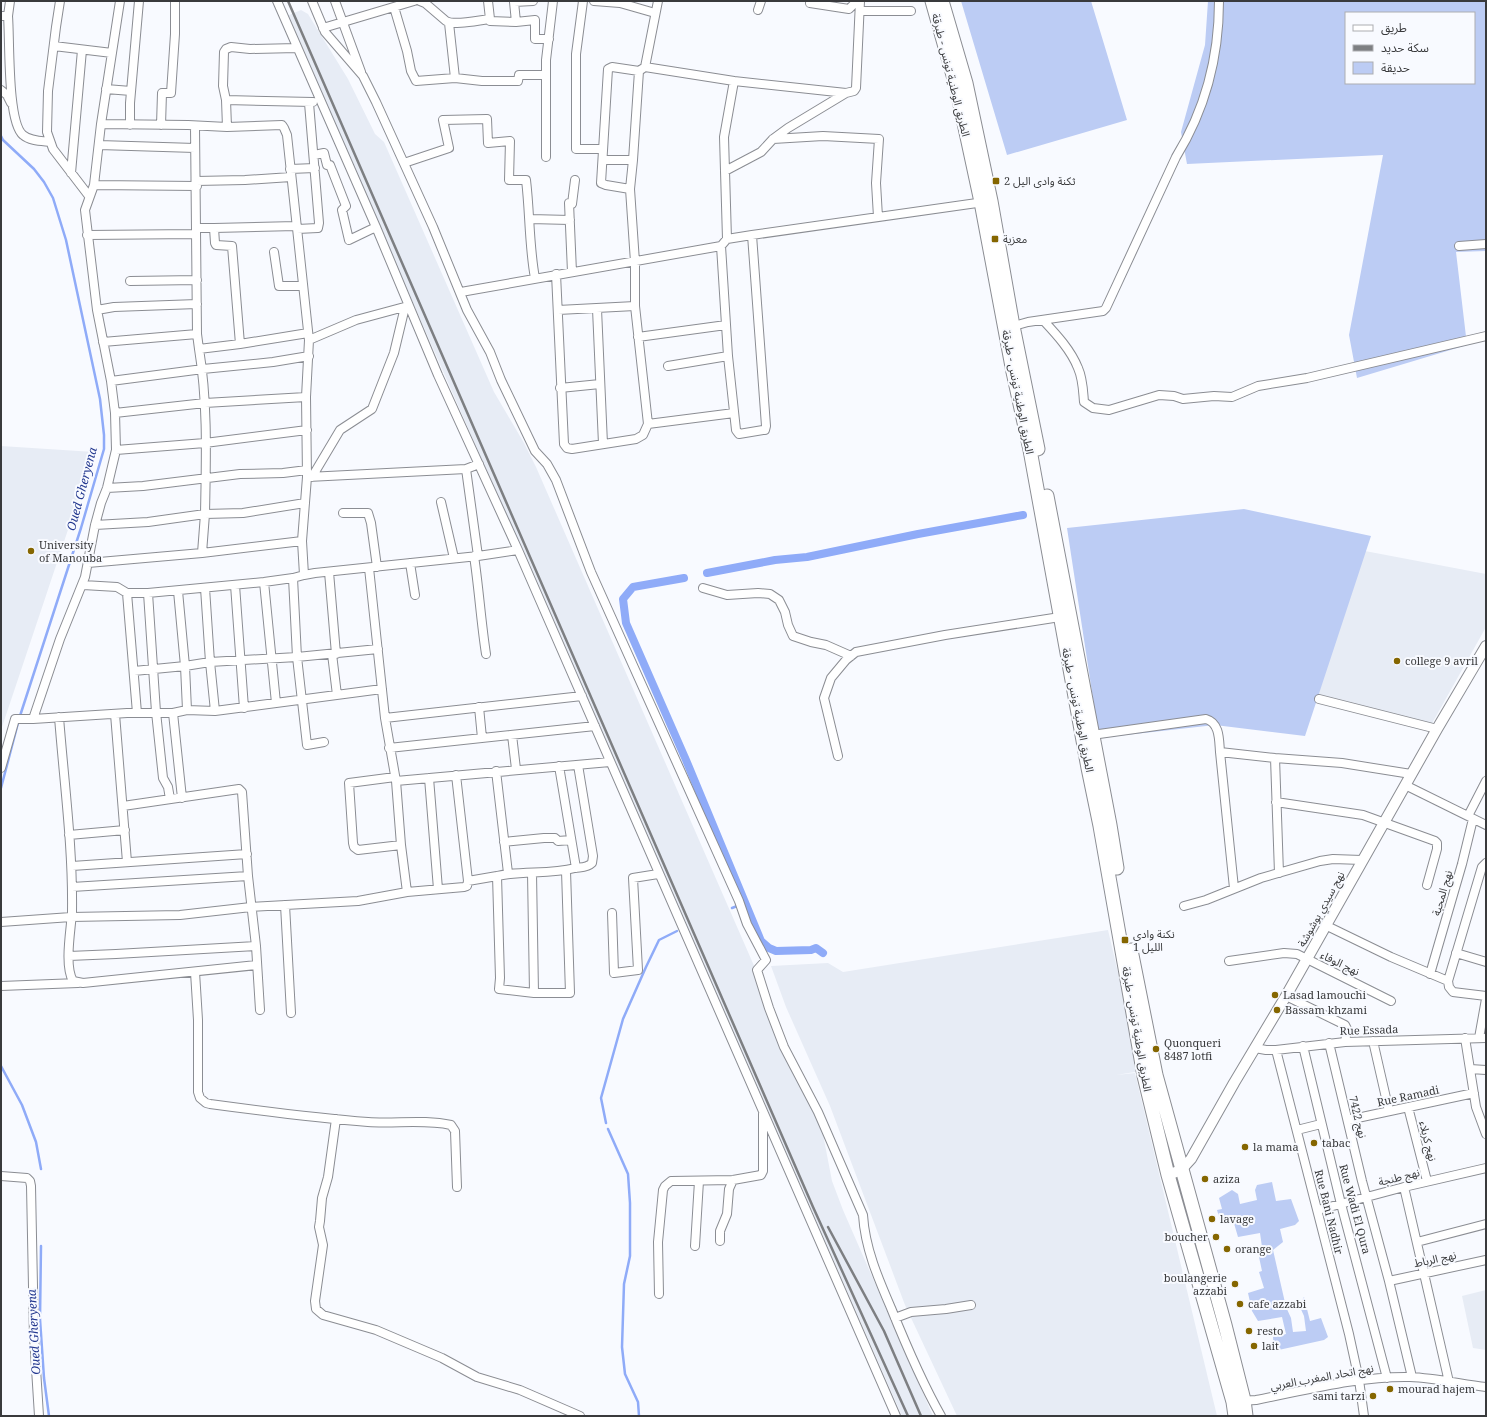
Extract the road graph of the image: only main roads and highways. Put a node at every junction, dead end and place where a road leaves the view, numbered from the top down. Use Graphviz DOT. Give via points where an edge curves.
graph roads {
  1 [pos="932,1"];
  2 [pos="942,1"];
  3 [pos="986,202"];
  4 [pos="1009,327"];
  5 [pos="1093,766"];
  6 [pos="1239,1401"];
  7 [pos="1235,1416"];
  8 [pos="1246,1416"];
  1 -- 3 [label="main road, الطريق الوطنية تونس - طبرقة"];
  2 -- 3 [label="main road, الطريق الوطنية تونس - طبرقة" via="966,83"];
  3 -- 4 [label="main road, الطريق الوطنية تونس - طبرقة"];
  4 -- 5 [label="main road, الطريق الوطنية تونس - طبرقة" via="1060,617"];
  4 -- 5 [label="main road, الطريق الوطنية تونس - طبرقة" via="1030,402 1092,735"];
  5 -- 6 [label="main road, الطريق الوطنية تونس - طبرقة" via="1110,825 1156,1075 1225,1325"];
  5 -- 6 [label="main road, الطريق الوطنية تونس - طبرقة" via="1100,826 1144,1076 1168,1175"];
  6 -- 7 [label="main road, الطريق الوطنية تونس - طبرقة"];
  6 -- 8 [label="main road, الطريق الوطنية تونس - طبرقة"];
}
